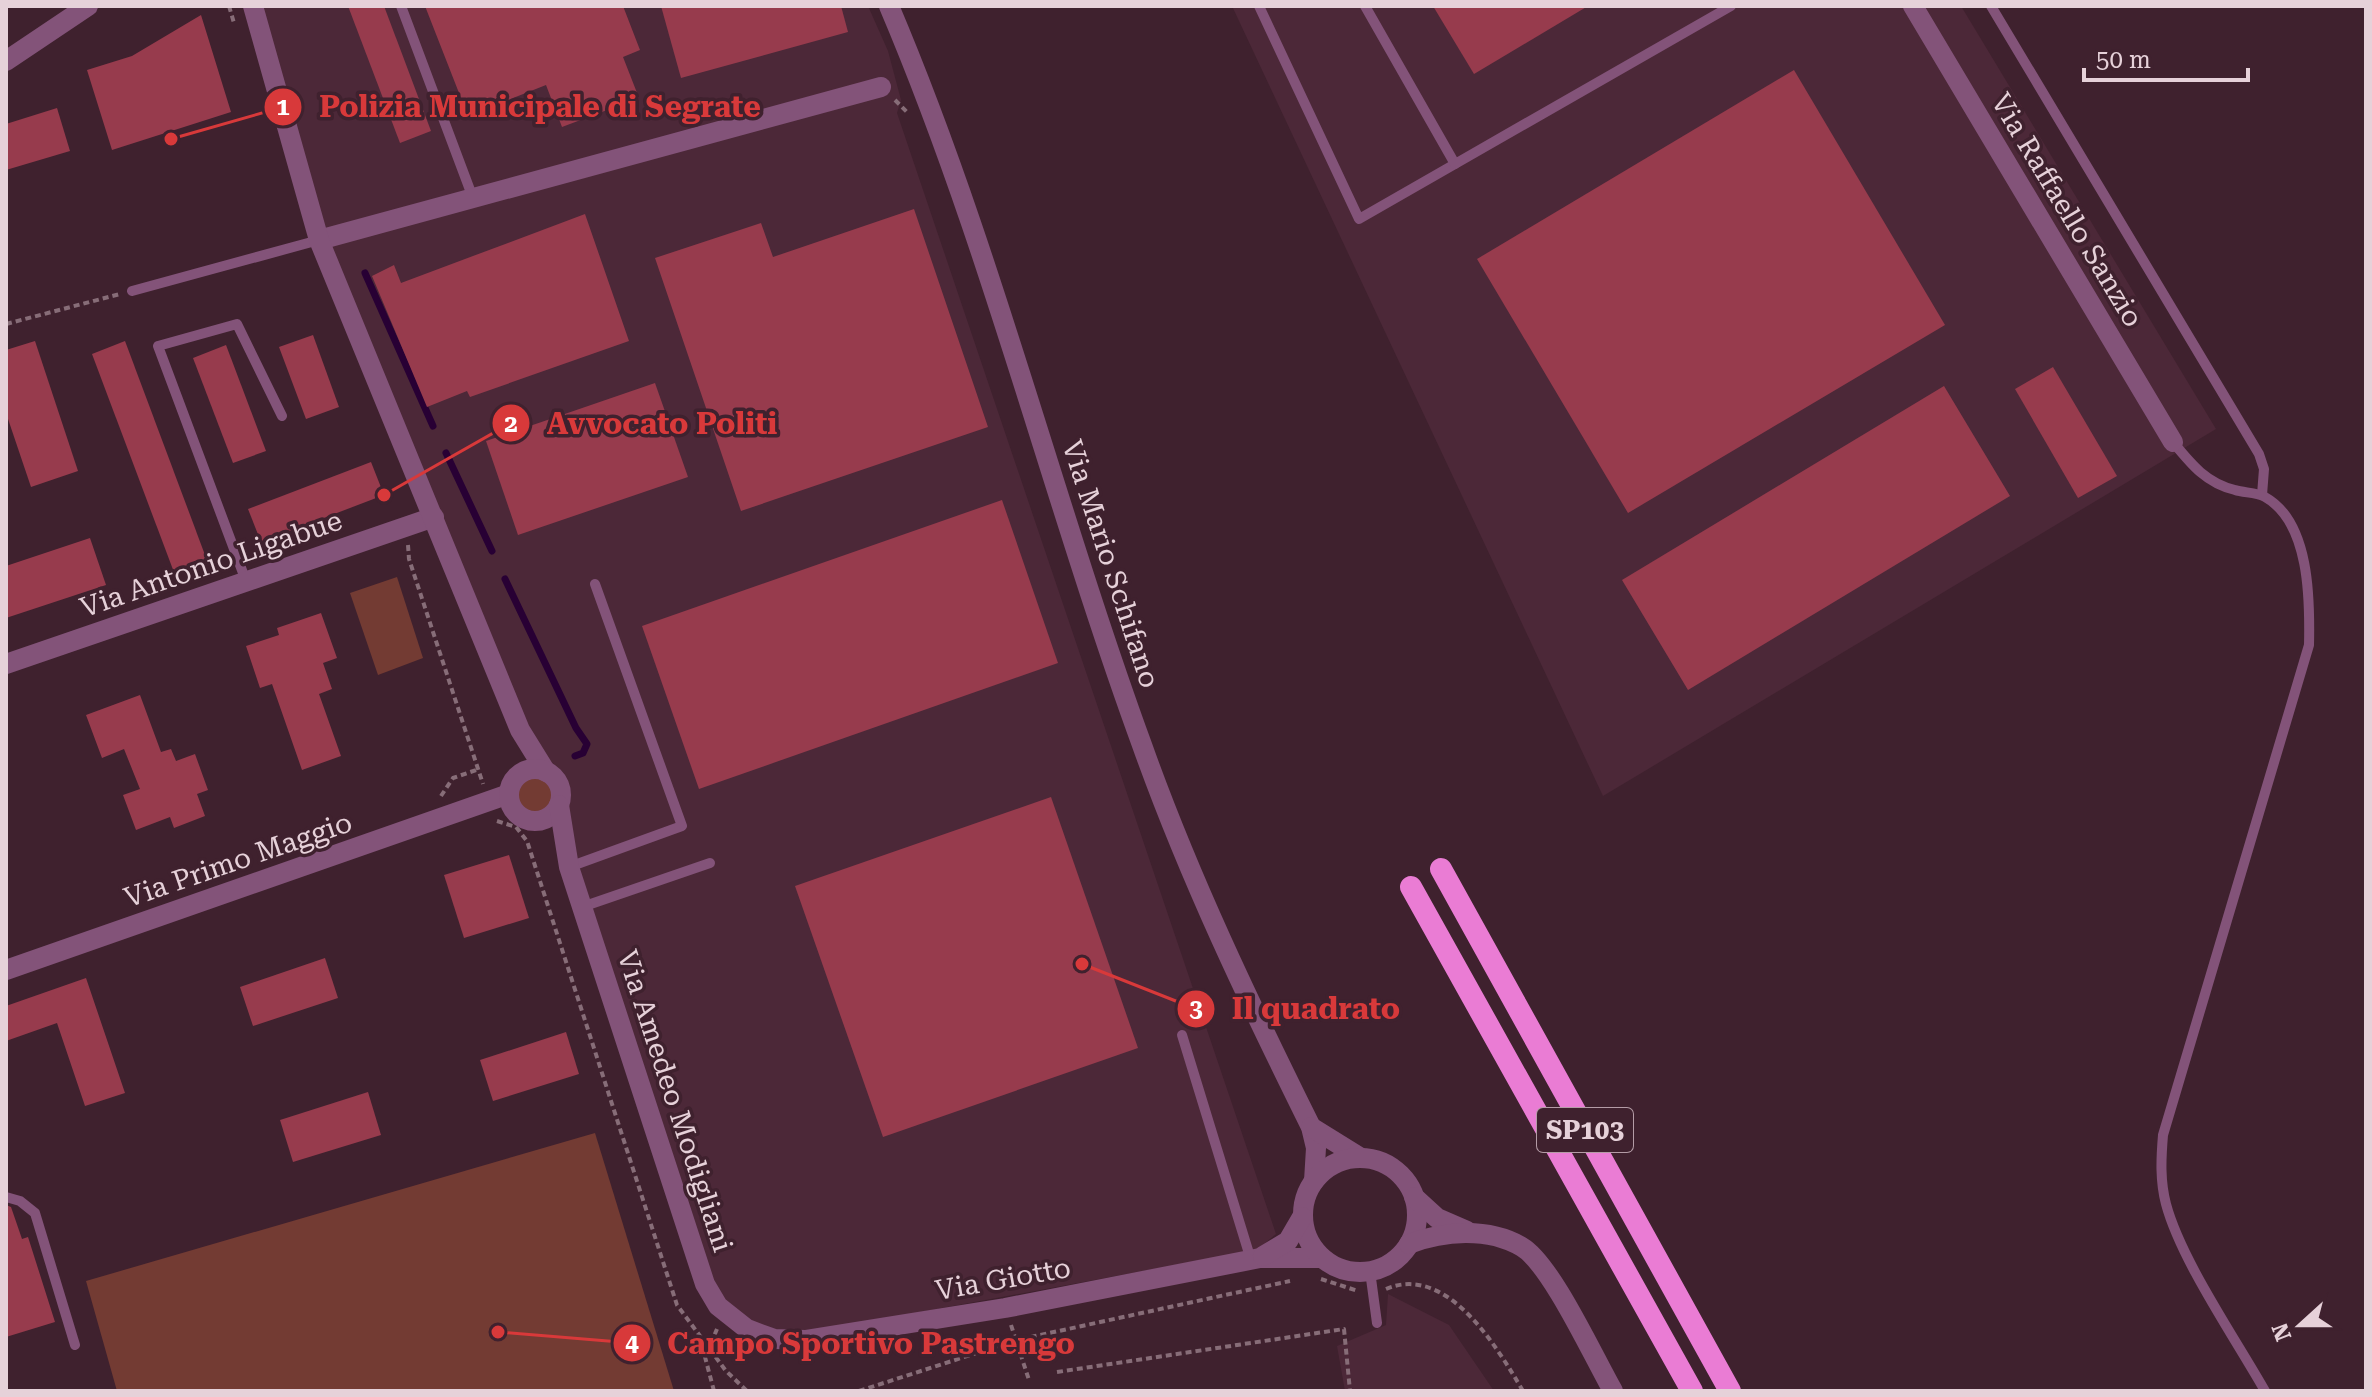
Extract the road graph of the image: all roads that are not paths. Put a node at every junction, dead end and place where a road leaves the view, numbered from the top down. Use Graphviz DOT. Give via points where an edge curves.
graph roads {
  1 [pos="88,6"];
  2 [pos="253,6"];
  3 [pos="401,6"];
  4 [pos="889,6"];
  5 [pos="1259,6"];
  6 [pos="1365,6"];
  7 [pos="1731,6"];
  8 [pos="1913,6"];
  9 [pos="1991,6"];
  10 [pos="6,61"];
  11 [pos="881,87"];
  12 [pos="1455,164"];
  13 [pos="473,198"];
  14 [pos="319,240"];
  15 [pos="132,291"];
  16 [pos="282,416"];
  17 [pos="2173,442"];
  18 [pos="2262,495"];
  19 [pos="434,517"];
  20 [pos="246,581"];
  21 [pos="595,584"];
  22 [pos="6,664"];
  23 [pos="520,730"];
  24 [pos="546,772"];
  25 [pos="520,775"];
  26 [pos="511,801"];
  27 [pos="559,805"];
  28 [pos="534,821"];
  29 [pos="710,863"];
  30 [pos="569,867"];
  31 [pos="1441,869"];
  32 [pos="1411,887"];
  33 [pos="582,907"];
  34 [pos="6,970"];
  35 [pos="1182,1035"];
  36 [pos="1311,1127"];
  37 [pos="1361,1158"];
  38 [pos="1314,1181"];
  39 [pos="6,1197"];
  40 [pos="1414,1197"];
  41 [pos="1302,1217"];
  42 [pos="1474,1234"];
  43 [pos="1409,1244"];
  44 [pos="1256,1259"];
  45 [pos="1318,1267"];
  46 [pos="1370,1271"];
  47 [pos="1377,1323"];
  48 [pos="755,1332"];
  49 [pos="75,1345"];
  50 [pos="1613,1391"];
  51 [pos="1692,1391"];
  52 [pos="1730,1391"];
  53 [pos="2265,1391"];
  1 -- 10 [label="street"];
  2 -- 14 [label="street"];
  3 -- 13 [label="lane"];
  4 -- 36 [label="street, Via Mario Schifano" via="993,291 1162,802 1204,905"];
  5 -- 12 [label="lane" via="1359,219"];
  6 -- 12 [label="lane"];
  7 -- 12 [label="lane"];
  8 -- 17 [label="street, Via Raffaello Sanzio"];
  9 -- 18 [label="lane" via="2259,454"];
  11 -- 13 [label="street"];
  13 -- 14 [label="street"];
  14 -- 15 [label="lane"];
  14 -- 19 [label="street"];
  16 -- 20 [label="lane" via="237,324 158,346"];
  17 -- 18 [label="lane" via="2212,483"];
  18 -- 53 [label="lane" via="2278,506 2302,555 2310,590 2309,645 2163,1135 2160,1168 2179,1238"];
  19 -- 20 [label="street, Via Antonio Ligabue"];
  19 -- 23 [label="street"];
  20 -- 22 [label="street, Via Antonio Ligabue"];
  21 -- 30 [label="lane" via="682,826"];
  23 -- 24 [label="street"];
  23 -- 25 [label="street"];
  24 -- 25 [label="street"];
  24 -- 27 [label="street" via="558,785"];
  25 -- 26 [label="street"];
  26 -- 28 [label="street" via="524,819"];
  26 -- 34 [label="street, Via Primo Maggio" via="488,802"];
  27 -- 28 [label="street" via="547,818"];
  27 -- 30 [label="street, Via Amedeo Modigliani"];
  28 -- 30 [label="street, Via Amedeo Modigliani"];
  29 -- 33 [label="lane"];
  30 -- 33 [label="street, Via Amedeo Modigliani"];
  31 -- 52 [label="highway, SP103"];
  32 -- 51 [label="highway, SP103"];
  33 -- 48 [label="street, Via Amedeo Modigliani" via="705,1284 725,1313"];
  35 -- 44 [label="lane"];
  36 -- 37 [label="street"];
  36 -- 38 [label="street, Via Mario Schifano"];
  37 -- 38 [label="street" via="1334,1163"];
  37 -- 40 [label="street" via="1394,1169"];
  38 -- 41 [label="street"];
  39 -- 49 [label="lane" via="35,1213"];
  40 -- 42 [label="street" via="1437,1218"];
  40 -- 43 [label="street" via="1417,1217"];
  41 -- 44 [label="street, Via Giotto" via="1288,1241"];
  41 -- 45 [label="street"];
  42 -- 43 [label="street" via="1449,1233"];
  42 -- 50 [label="street" via="1524,1247 1539,1263"];
  43 -- 46 [label="street" via="1392,1262"];
  44 -- 45 [label="street, Via Giotto"];
  44 -- 48 [label="street, Via Giotto" via="817,1339 782,1340"];
  45 -- 46 [label="street"];
  46 -- 47 [label="lane"];
}
